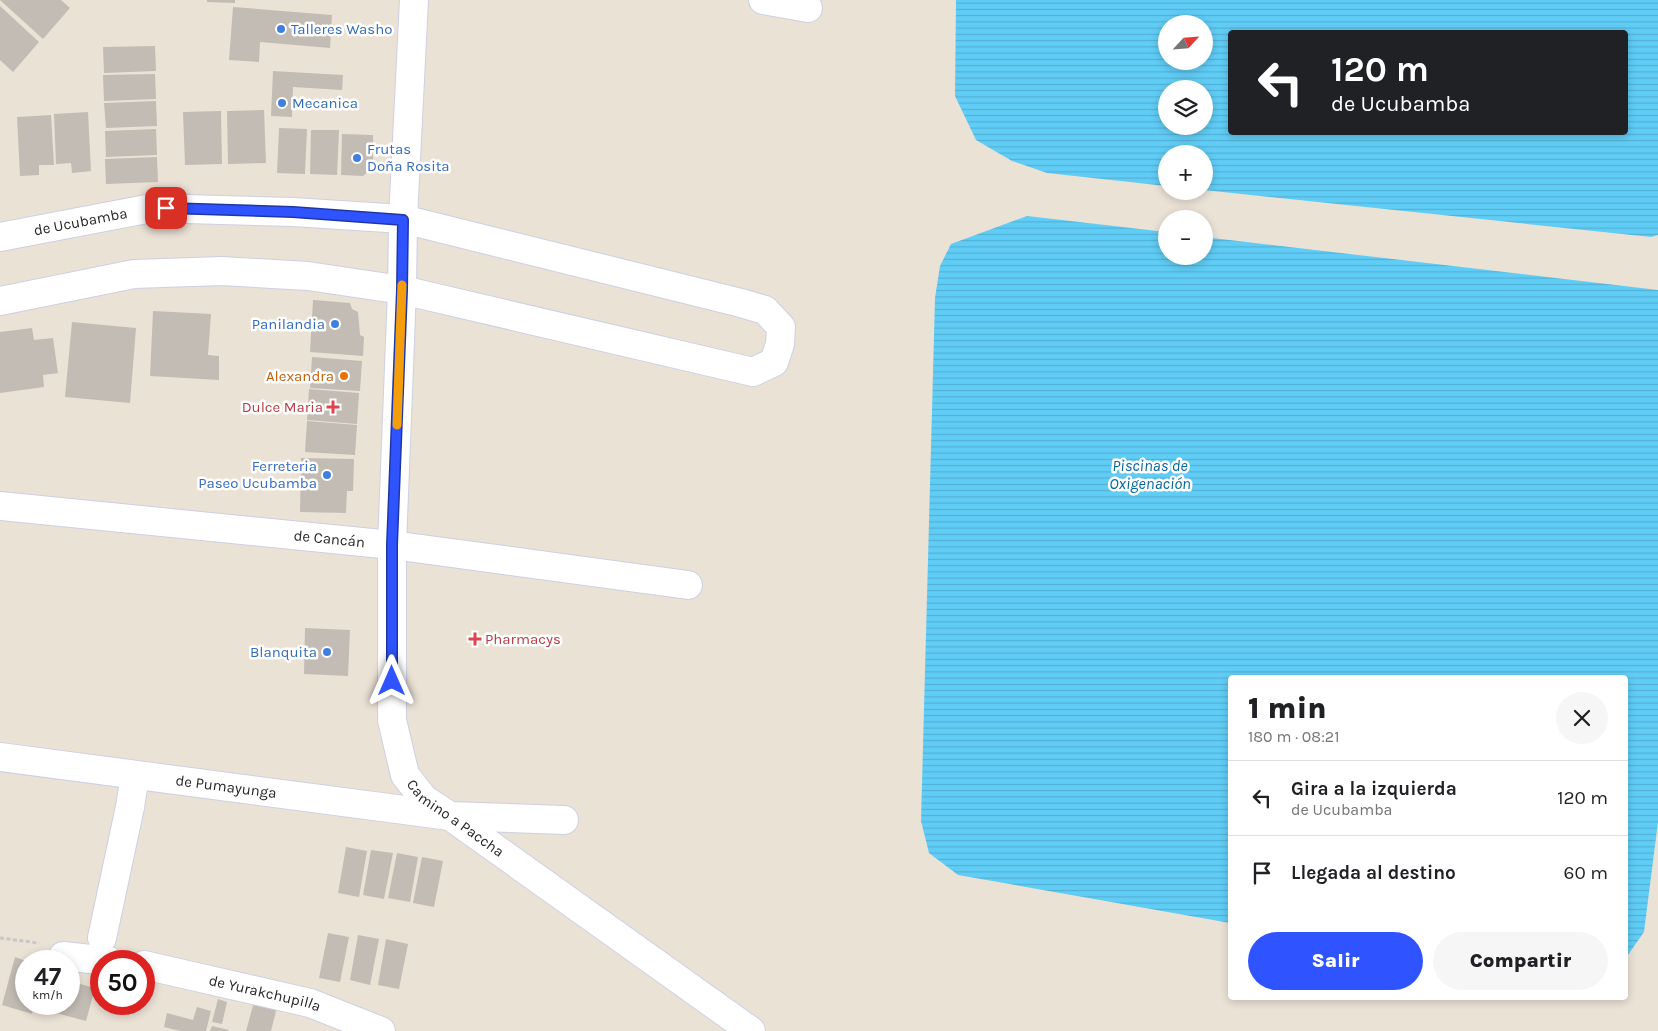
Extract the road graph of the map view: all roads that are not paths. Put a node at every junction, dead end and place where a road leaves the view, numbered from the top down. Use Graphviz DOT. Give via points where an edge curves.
graph roads {
  1 [pos="414,0"];
  2 [pos="763,0"];
  3 [pos="808,8"];
  4 [pos="403,220"];
  5 [pos="0,238"];
  6 [pos="402,290"];
  7 [pos="0,301"];
  8 [pos="0,506"];
  9 [pos="392,545"];
  10 [pos="688,585"];
  11 [pos="0,757"];
  12 [pos="135,775"];
  13 [pos="450,816"];
  14 [pos="564,820"];
  15 [pos="106,950"];
  16 [pos="155,966"];
  17 [pos="381,1031"];
  18 [pos="751,1031"];
  1 -- 4 [label="street, Camino a Paccha"];
  2 -- 3 [label="street"];
  4 -- 5 [label="street, de Ucubamba" via="293,212 152,208"];
  4 -- 6 [label="street, Camino a Paccha"];
  4 -- 6 [label="street, de Ucubamba" via="765,310 781,326 780,344 774,362 753,372"];
  6 -- 7 [label="street, de Ucubamba" via="308,276 222,271 134,274"];
  6 -- 9 [label="street, Camino a Paccha"];
  8 -- 9 [label="street, de Cancán"];
  9 -- 10 [label="street, de Cancán"];
  9 -- 13 [label="street, Camino a Paccha" via="392,720 405,775 424,799"];
  11 -- 12 [label="street, de Pumayunga"];
  12 -- 13 [label="street, de Pumayunga"];
  12 -- 15 [label="street"];
  13 -- 14 [label="street, de Pumayunga"];
  13 -- 18 [label="street, Camino a Paccha"];
  16 -- 17 [label="street, de Yurakchupilla" via="310,1003"];
}
